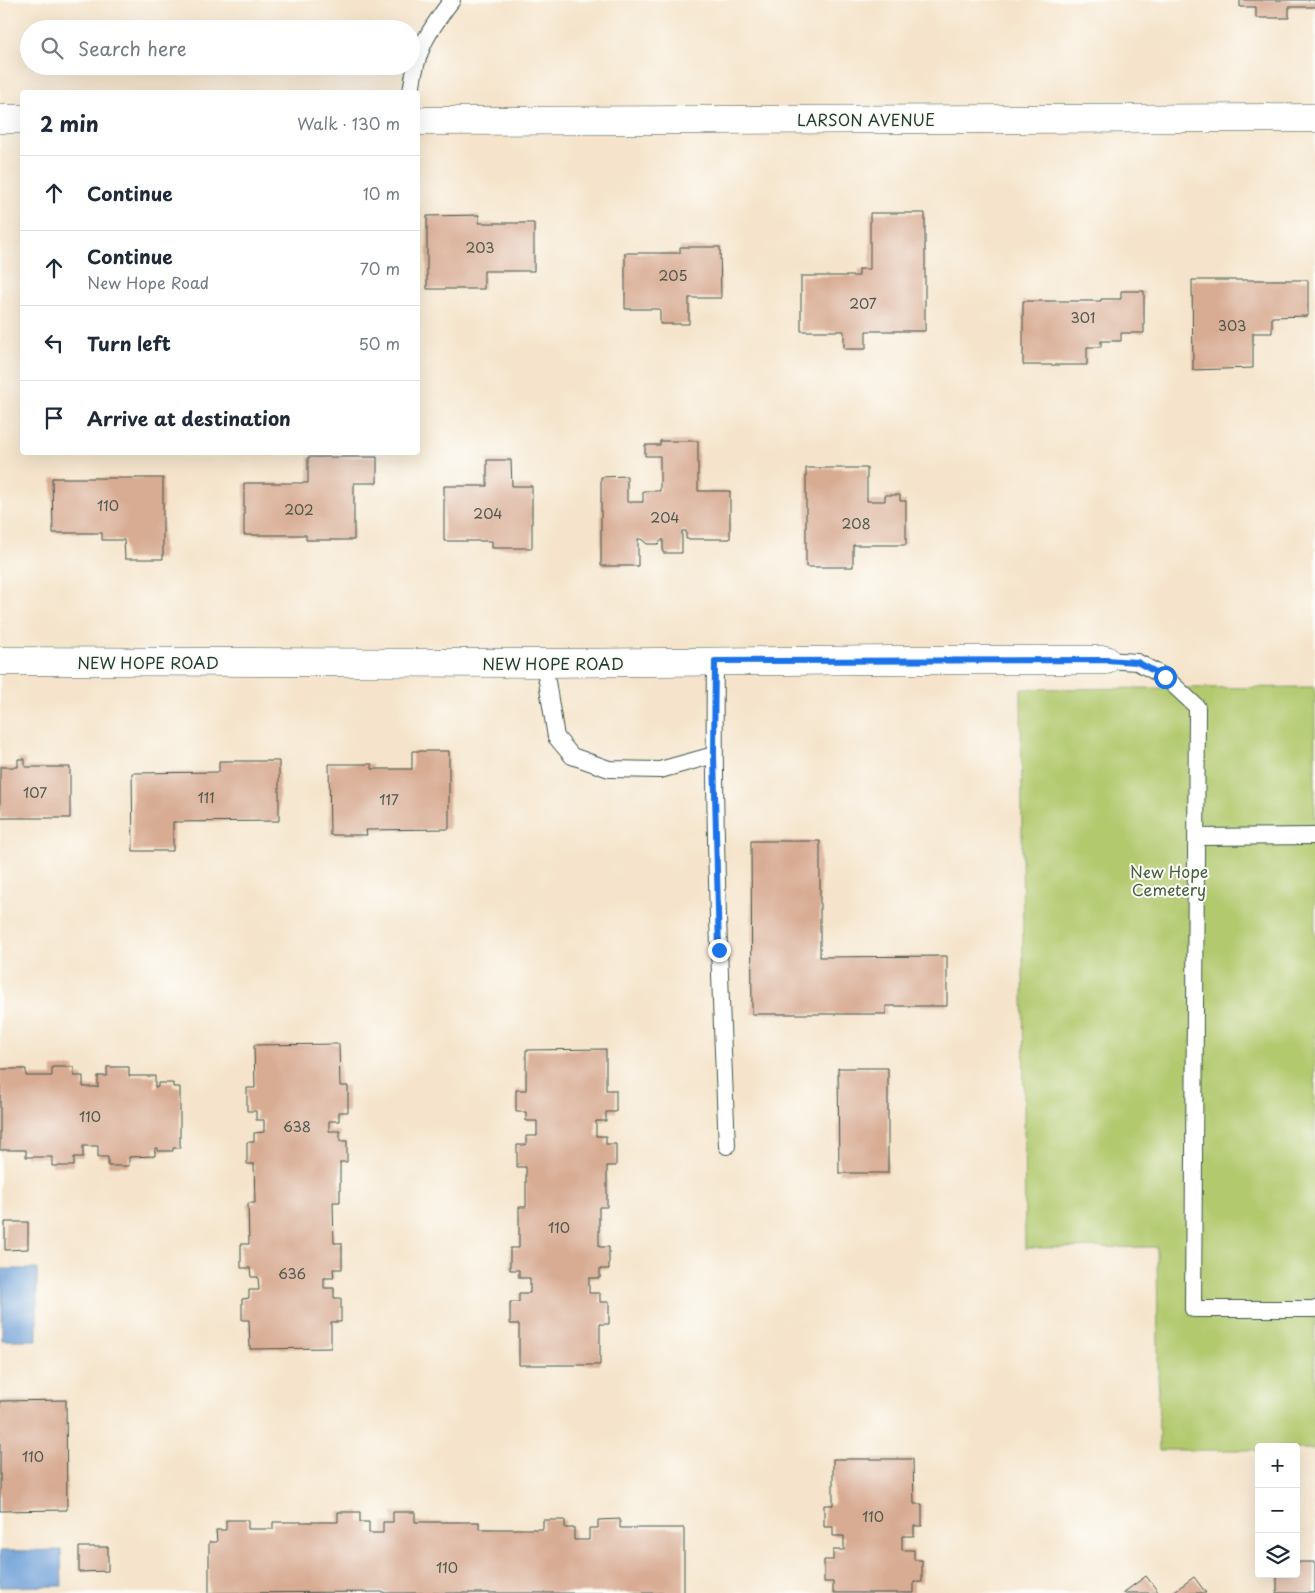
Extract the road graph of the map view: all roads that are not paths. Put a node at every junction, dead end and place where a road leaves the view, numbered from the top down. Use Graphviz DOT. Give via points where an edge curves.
graph roads {
  1 [pos="452,0"];
  2 [pos="420,49"];
  3 [pos="414,75"];
  4 [pos="412,90"];
  5 [pos="1315,118"];
  6 [pos="0,119"];
  7 [pos="20,119"];
  8 [pos="420,121"];
  9 [pos="1106,660"];
  10 [pos="0,661"];
  11 [pos="715,661"];
  12 [pos="544,663"];
  13 [pos="714,755"];
  14 [pos="1315,836"];
  15 [pos="1196,837"];
  16 [pos="727,1146"];
  17 [pos="1315,1309"];
  1 -- 2 [label="lane"];
  3 -- 4 [label="lane"];
  5 -- 8 [label="street, LARSON AVENUE"];
  6 -- 7 [label="street"];
  9 -- 11 [label="street, NEW HOPE ROAD"];
  9 -- 15 [label="lane" via="1137,662 1165,677 1196,707"];
  10 -- 12 [label="street, NEW HOPE ROAD"];
  11 -- 12 [label="street, NEW HOPE ROAD"];
  11 -- 13 [label="lane"];
  12 -- 13 [label="lane" via="556,737 572,756 609,768 660,770"];
  13 -- 16 [label="lane"];
  14 -- 15 [label="lane"];
  15 -- 17 [label="lane" via="1193,1309"];
}
